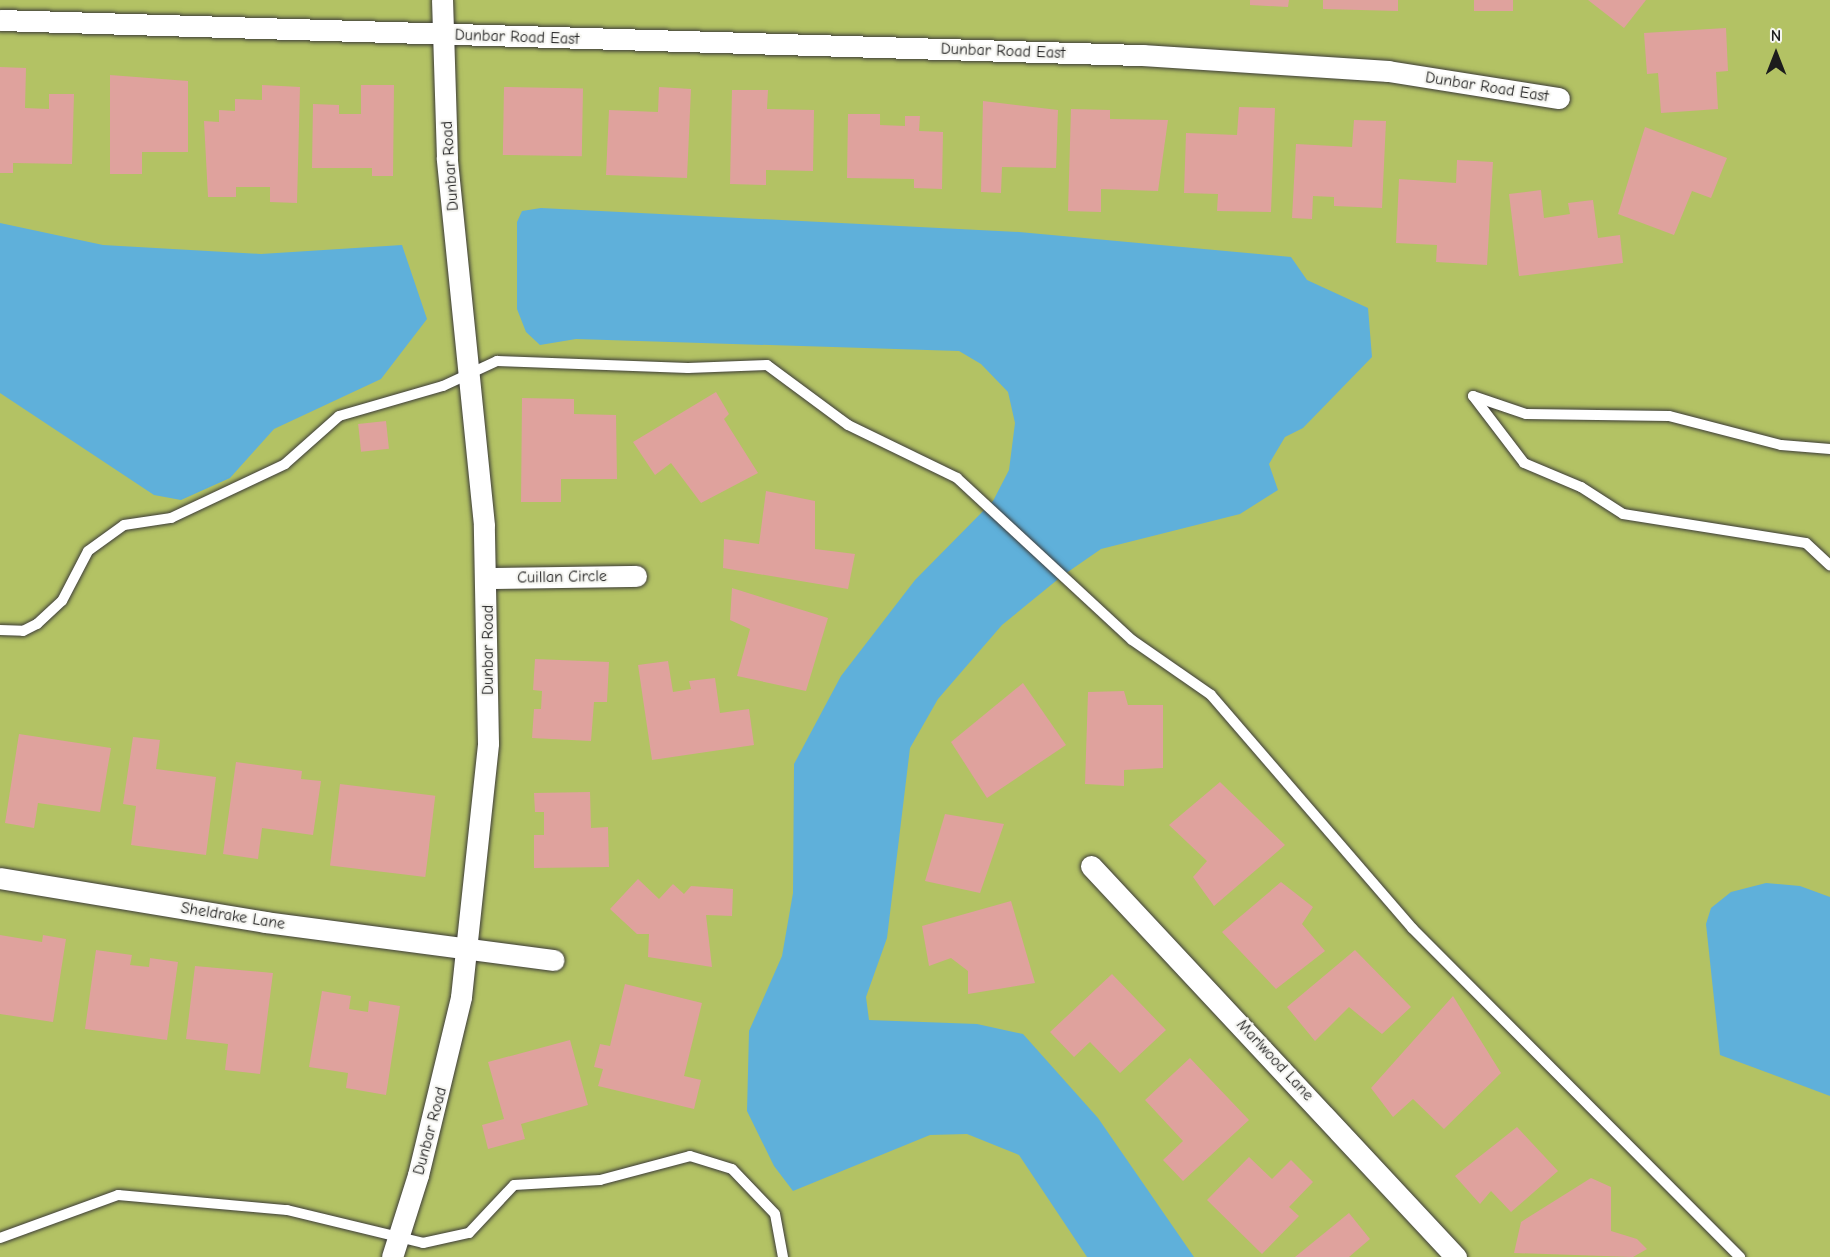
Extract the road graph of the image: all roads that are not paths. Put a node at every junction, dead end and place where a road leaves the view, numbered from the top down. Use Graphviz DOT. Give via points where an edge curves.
graph roads {
  1 [pos="442,0"];
  2 [pos="0,20"];
  3 [pos="444,35"];
  4 [pos="1559,98"];
  5 [pos="469,374"];
  6 [pos="1830,449"];
  7 [pos="1830,565"];
  8 [pos="636,576"];
  9 [pos="487,578"];
  10 [pos="0,630"];
  11 [pos="1091,866"];
  12 [pos="0,878"];
  13 [pos="468,947"];
  14 [pos="554,960"];
  15 [pos="0,1238"];
  16 [pos="396,1247"];
  17 [pos="783,1257"];
  18 [pos="1456,1257"];
  19 [pos="1740,1257"];
  1 -- 3 [label="street, Dunbar Road"];
  2 -- 3 [label="street"];
  3 -- 4 [label="street, Dunbar Road East" via="1142,55 1389,70"];
  3 -- 5 [label="street, Dunbar Road" via="447,158"];
  5 -- 9 [label="street, Dunbar Road"];
  5 -- 10 [label="lane" via="339,416 285,464 171,518 124,525 88,551 62,601 37,624 23,631"];
  5 -- 19 [label="lane" via="498,361 688,368 767,365 848,425 970,488 1132,640 1211,695 1412,928"];
  6 -- 7 [label="lane" via="1781,445 1669,416 1526,414 1473,396 1524,463 1581,487 1623,514 1806,543"];
  8 -- 9 [label="street, Cuillan Circle"];
  9 -- 13 [label="street, Dunbar Road" via="488,743"];
  11 -- 18 [label="street, Marlwood Lane"];
  12 -- 13 [label="street, Sheldrake Lane" via="265,922"];
  13 -- 14 [label="street, Sheldrake Lane"];
  13 -- 16 [label="street, Dunbar Road" via="449,1059"];
  15 -- 16 [label="lane" via="118,1196 287,1210"];
  16 -- 17 [label="lane" via="469,1233 514,1185 600,1180 690,1156 732,1169 775,1214"];
}
